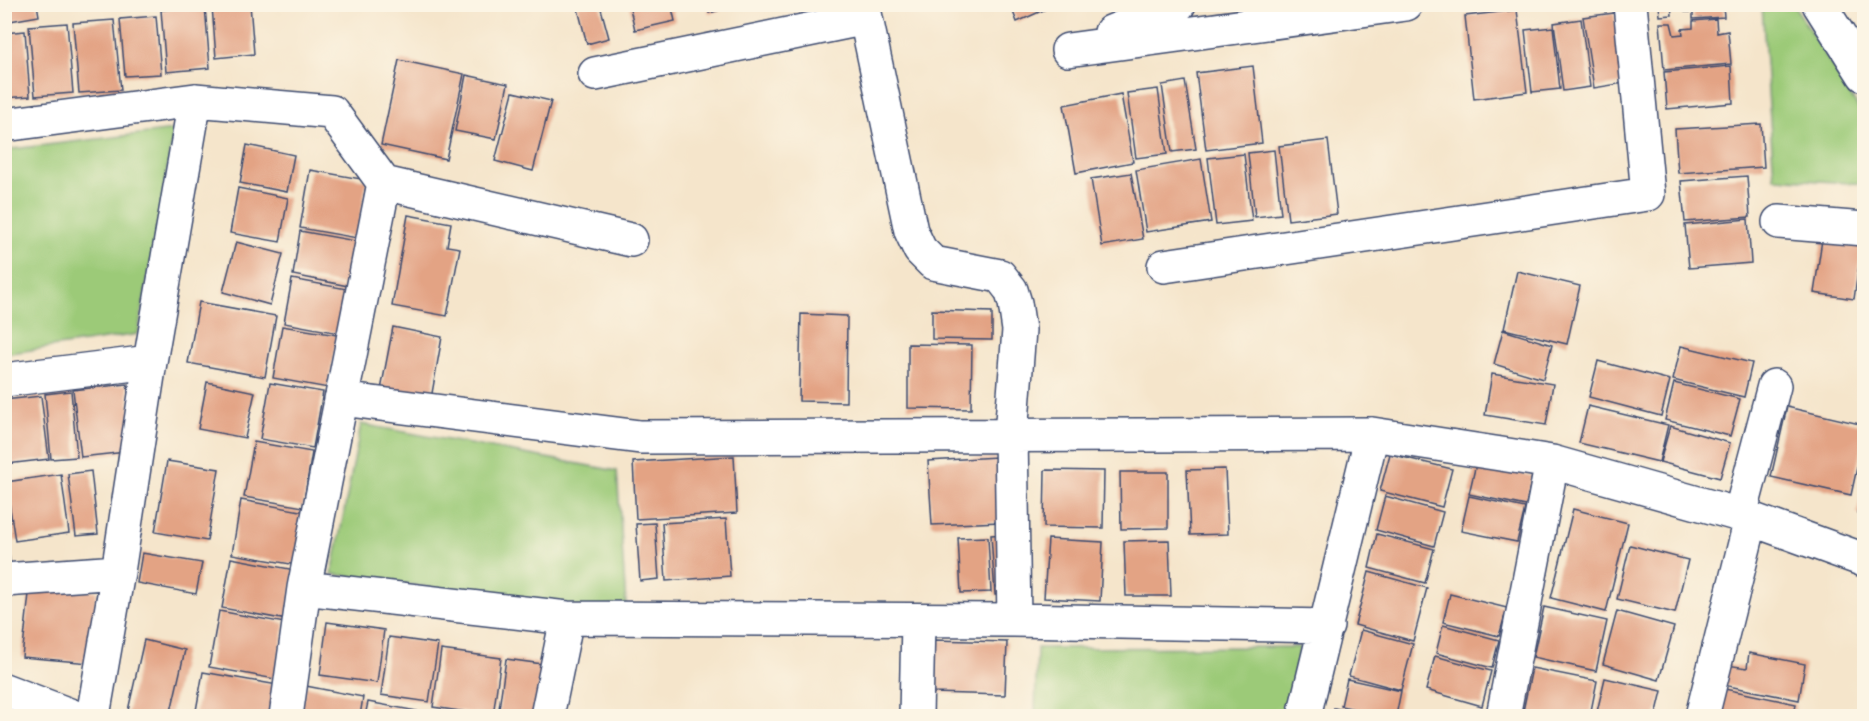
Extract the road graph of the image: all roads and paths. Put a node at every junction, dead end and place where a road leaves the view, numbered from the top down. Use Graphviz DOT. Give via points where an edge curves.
graph roads {
  1 [pos="1179,4"];
  2 [pos="1406,4"];
  3 [pos="1630,4"];
  4 [pos="1819,4"];
  5 [pos="865,11"];
  6 [pos="595,74"];
  7 [pos="1864,75"];
  8 [pos="195,100"];
  9 [pos="4,125"];
  10 [pos="384,183"];
  11 [pos="1779,222"];
  12 [pos="1864,230"];
  13 [pos="631,240"];
  14 [pos="1164,266"];
  15 [pos="150,363"];
  16 [pos="4,380"];
  17 [pos="1774,386"];
  18 [pos="341,399"];
  19 [pos="1372,434"];
  20 [pos="1011,435"];
  21 [pos="1552,462"];
  22 [pos="1746,517"];
  23 [pos="1864,560"];
  24 [pos="118,572"];
  25 [pos="4,580"];
  26 [pos="304,588"];
  27 [pos="567,618"];
  28 [pos="1014,620"];
  29 [pos="918,621"];
  30 [pos="1327,626"];
  31 [pos="4,690"];
  32 [pos="72,717"];
  33 [pos="93,717"];
  34 [pos="286,717"];
  35 [pos="547,717"];
  36 [pos="916,717"];
  37 [pos="1304,717"];
  38 [pos="1503,717"];
  39 [pos="1702,717"];
  1 -- 2 [label="street" via="1068,50"];
  3 -- 14 [label="street" via="1648,194"];
  4 -- 7 [label="street"];
  5 -- 6 [label="street"];
  5 -- 20 [label="street" via="911,231 920,250 933,263 1000,276 1011,290 1019,330"];
  8 -- 9 [label="street"];
  8 -- 10 [label="street" via="332,112"];
  8 -- 15 [label="street"];
  10 -- 13 [label="street"];
  10 -- 18 [label="street"];
  11 -- 12 [label="street"];
  15 -- 16 [label="street"];
  15 -- 24 [label="street"];
  17 -- 22 [label="street"];
  18 -- 20 [label="street" via="640,437"];
  18 -- 26 [label="street"];
  19 -- 20 [label="street"];
  19 -- 21 [label="street"];
  19 -- 30 [label="street"];
  20 -- 28 [label="street"];
  21 -- 22 [label="street"];
  21 -- 38 [label="street"];
  22 -- 23 [label="street"];
  22 -- 39 [label="street"];
  24 -- 25 [label="street"];
  24 -- 33 [label="street"];
  26 -- 27 [label="street"];
  26 -- 34 [label="street"];
  27 -- 29 [label="street"];
  27 -- 35 [label="street"];
  28 -- 29 [label="street"];
  28 -- 30 [label="street"];
  29 -- 36 [label="street"];
  30 -- 37 [label="street"];
  31 -- 32 [label="street"];
}
